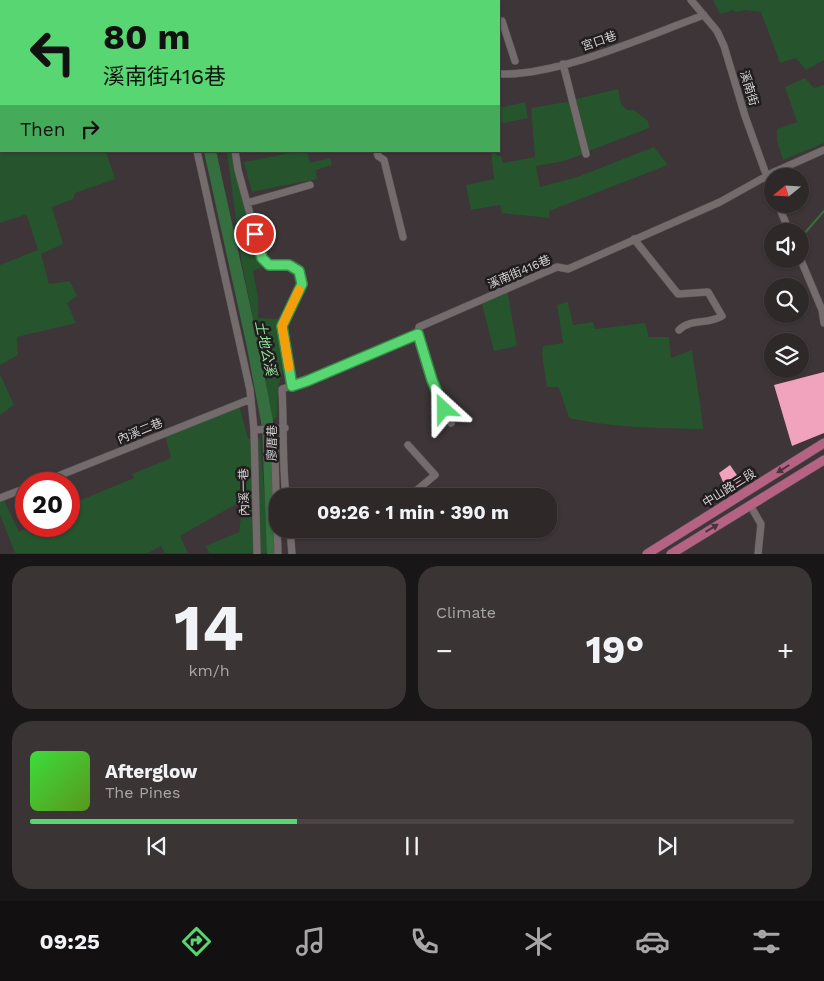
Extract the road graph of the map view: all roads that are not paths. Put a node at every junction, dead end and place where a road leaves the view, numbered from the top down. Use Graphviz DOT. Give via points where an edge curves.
graph roads {
  1 [pos="691,0"];
  2 [pos="704,15"];
  3 [pos="500,22"];
  4 [pos="515,61"];
  5 [pos="563,64"];
  6 [pos="500,74"];
  7 [pos="824,150"];
  8 [pos="197,152"];
  9 [pos="235,152"];
  10 [pos="377,152"];
  11 [pos="586,154"];
  12 [pos="783,168"];
  13 [pos="764,170"];
  14 [pos="764,180"];
  15 [pos="310,185"];
  16 [pos="247,203"];
  17 [pos="403,237"];
  18 [pos="634,239"];
  19 [pos="804,268"];
  20 [pos="824,323"];
  21 [pos="679,330"];
  22 [pos="418,334"];
  23 [pos="292,386"];
  24 [pos="282,390"];
  25 [pos="251,399"];
  26 [pos="451,423"];
  27 [pos="285,428"];
  28 [pos="274,429"];
  29 [pos="256,430"];
  30 [pos="824,443"];
  31 [pos="408,445"];
  32 [pos="824,460"];
  33 [pos="68,472"];
  34 [pos="285,488"];
  35 [pos="419,488"];
  36 [pos="15,492"];
  37 [pos="0,498"];
  38 [pos="750,505"];
  39 [pos="291,538"];
  40 [pos="257,554"];
  41 [pos="278,554"];
  42 [pos="292,554"];
  43 [pos="647,554"];
  44 [pos="671,554"];
  45 [pos="758,554"];
  1 -- 2 [label="street, 溪南街"];
  2 -- 5 [label="street, 宮口巷"];
  2 -- 13 [label="street, 溪南街" via="724,46"];
  3 -- 4 [label="street"];
  5 -- 6 [label="street, 宮口巷" via="522,74"];
  5 -- 11 [label="street"];
  7 -- 12 [label="street, 溪南街416巷"];
  8 -- 25 [label="street, 內溪一巷"];
  9 -- 16 [label="street"];
  10 -- 17 [label="street" via="384,160"];
  14 -- 18 [label="street, 溪南街416巷"];
  15 -- 16 [label="street"];
  16 -- 23 [label="street" via="262,258 269,265 289,265 299,271 302,284 282,326"];
  18 -- 21 [label="street" via="678,294 708,292 722,316 716,320 686,323"];
  18 -- 22 [label="street, 溪南街416巷" via="568,269 557,267 419,327"];
  19 -- 20 [label="street" via="822,310"];
  22 -- 23 [label="street, 溪南街416巷"];
  22 -- 26 [label="street" via="432,380"];
  23 -- 24 [label="street, 溪南街416巷"];
  24 -- 27 [label="street, 廖厝巷"];
  25 -- 29 [label="street, 內溪一巷"];
  25 -- 33 [label="street, 內溪二巷"];
  27 -- 28 [label="street"];
  27 -- 34 [label="street, 廖厝巷" via="282,462"];
  28 -- 29 [label="street"];
  28 -- 41 [label="street"];
  29 -- 40 [label="street, 內溪一巷"];
  30 -- 43 [label="main road, 中山路二段, one-way"];
  31 -- 35 [label="street" via="435,475"];
  32 -- 38 [label="main road, 中山路二段"];
  36 -- 37 [label="street"];
  44 -- 38 [label="main road, 中山路二段, one-way"];
  38 -- 45 [label="street" via="761,524"];
  39 -- 42 [label="street"];
}
